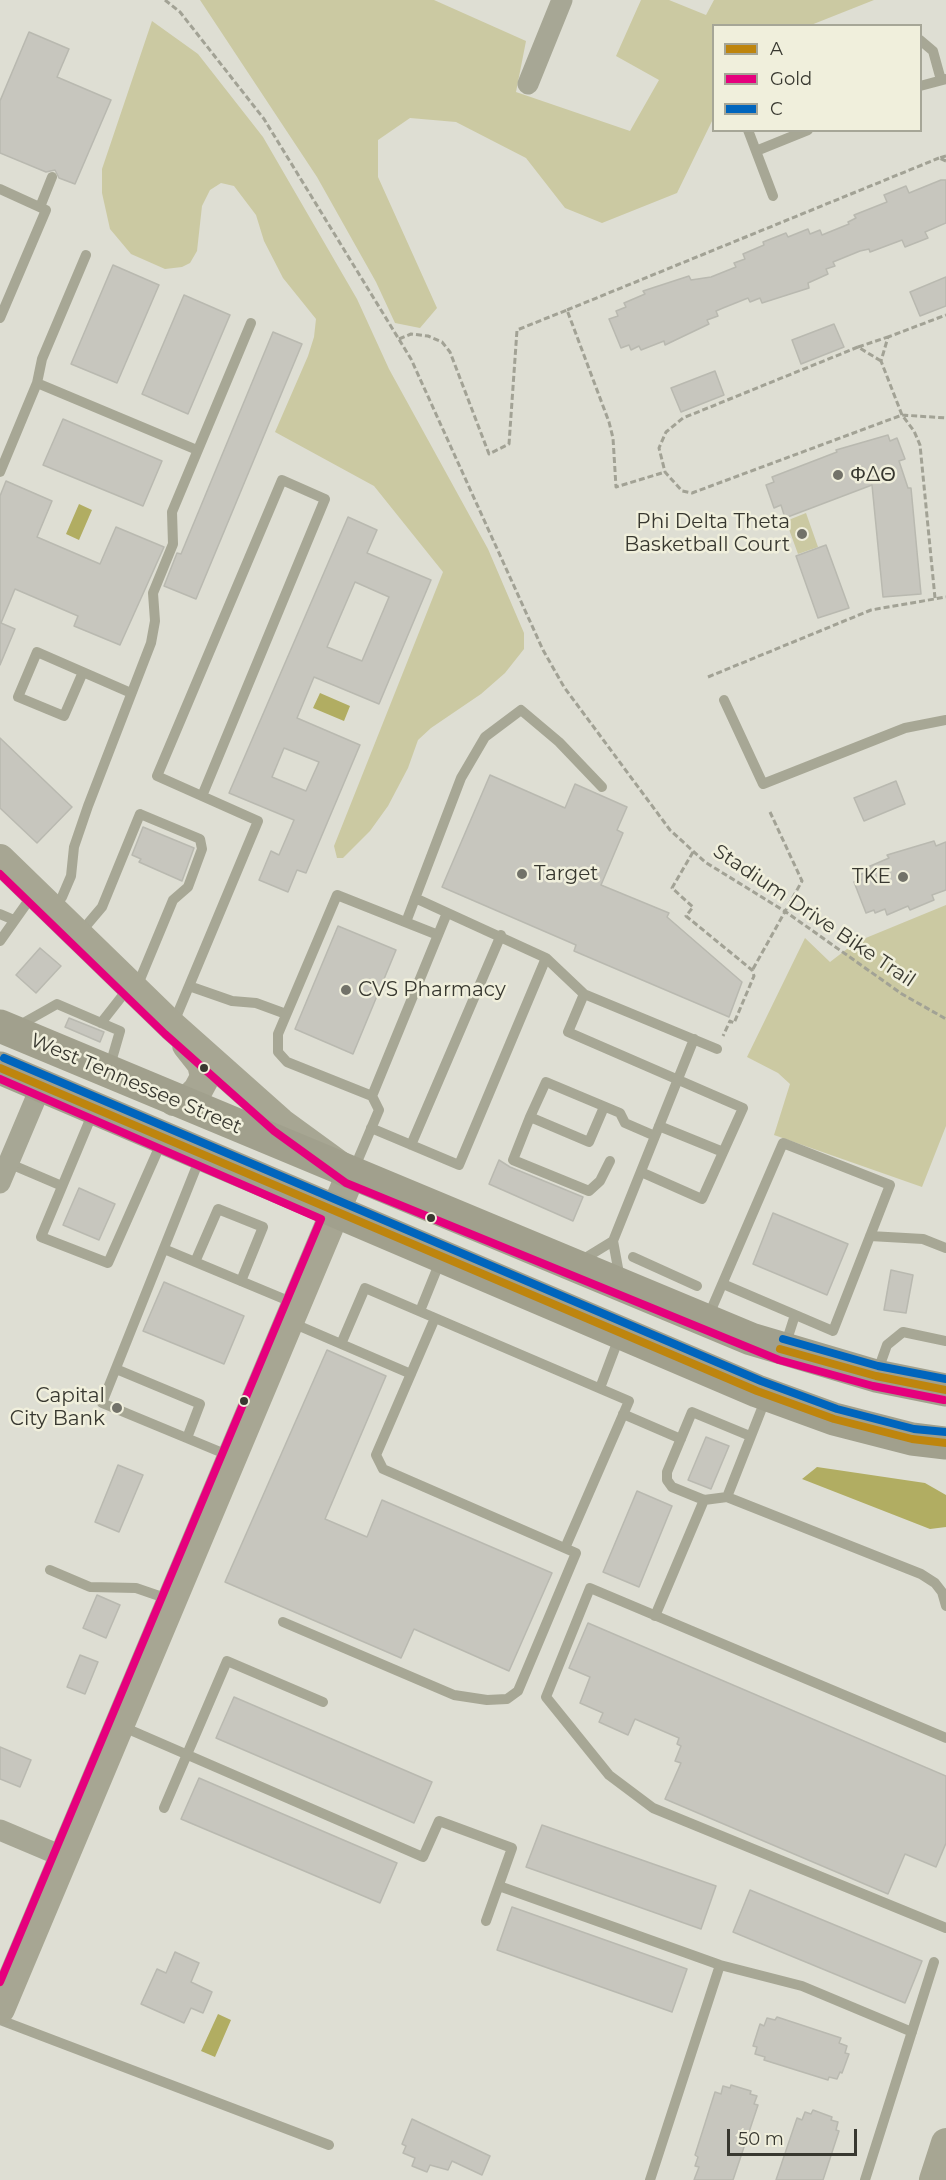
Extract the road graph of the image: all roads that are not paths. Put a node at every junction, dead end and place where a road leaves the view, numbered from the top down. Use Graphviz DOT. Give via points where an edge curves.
graph roads {
  1 [pos="562,0"];
  2 [pos="922,41"];
  3 [pos="944,80"];
  4 [pos="528,84"];
  5 [pos="922,86"];
  6 [pos="749,132"];
  7 [pos="803,132"];
  8 [pos="756,151"];
  9 [pos="52,177"];
  10 [pos="0,189"];
  11 [pos="773,196"];
  12 [pos="40,207"];
  13 [pos="86,255"];
  14 [pos="0,318"];
  15 [pos="251,323"];
  16 [pos="38,383"];
  17 [pos="198,450"];
  18 [pos="0,472"];
  19 [pos="83,672"];
  20 [pos="131,693"];
  21 [pos="724,700"];
  22 [pos="946,720"];
  23 [pos="602,787"];
  24 [pos="202,796"];
  25 [pos="0,860"];
  26 [pos="415,898"];
  27 [pos="43,901"];
  28 [pos="447,913"];
  29 [pos="0,914"];
  30 [pos="14,920"];
  31 [pos="406,922"];
  32 [pos="78,935"];
  33 [pos="438,935"];
  34 [pos="501,935"];
  35 [pos="0,941"];
  36 [pos="546,958"];
  37 [pos="189,986"];
  38 [pos="133,988"];
  39 [pos="585,994"];
  40 [pos="286,1014"];
  41 [pos="101,1023"];
  42 [pos="172,1026"];
  43 [pos="5,1028"];
  44 [pos="694,1039"];
  45 [pos="717,1048"];
  46 [pos="0,1068"];
  47 [pos="109,1073"];
  48 [pos="677,1079"];
  49 [pos="41,1086"];
  50 [pos="372,1096"];
  51 [pos="174,1101"];
  52 [pos="604,1107"];
  53 [pos="94,1110"];
  54 [pos="530,1118"];
  55 [pos="371,1128"];
  56 [pos="657,1131"];
  57 [pos="163,1139"];
  58 [pos="411,1145"];
  59 [pos="723,1152"];
  60 [pos="201,1155"];
  61 [pos="610,1161"];
  62 [pos="8,1163"];
  63 [pos="641,1172"];
  64 [pos="351,1174"];
  65 [pos="0,1183"];
  66 [pos="62,1186"];
  67 [pos="334,1213"];
  68 [pos="870,1236"];
  69 [pos="613,1241"];
  70 [pos="946,1248"];
  71 [pos="164,1249"];
  72 [pos="441,1258"];
  73 [pos="195,1262"];
  74 [pos="572,1265"];
  75 [pos="637,1276"];
  76 [pos="241,1281"];
  77 [pos="723,1284"];
  78 [pos="697,1286"];
  79 [pos="420,1311"];
  80 [pos="293,1313"];
  81 [pos="795,1315"];
  82 [pos="435,1318"];
  83 [pos="707,1320"];
  84 [pos="621,1334"];
  85 [pos="946,1341"];
  86 [pos="341,1344"];
  87 [pos="783,1350"];
  88 [pos="116,1369"];
  89 [pos="411,1374"];
  90 [pos="876,1376"];
  91 [pos="600,1388"];
  92 [pos="946,1390"];
  93 [pos="767,1395"];
  94 [pos="623,1414"];
  95 [pos="750,1436"];
  96 [pos="187,1438"];
  97 [pos="681,1439"];
  98 [pos="912,1439"];
  99 [pos="946,1443"];
  100 [pos="946,1453"];
  101 [pos="232,1457"];
  102 [pos="727,1497"];
  103 [pos="704,1500"];
  104 [pos="565,1548"];
  105 [pos="50,1570"];
  106 [pos="172,1600"];
  107 [pos="946,1606"];
  108 [pos="655,1616"];
  109 [pos="283,1622"];
  110 [pos="323,1702"];
  111 [pos="119,1725"];
  112 [pos="946,1738"];
  113 [pos="187,1755"];
  114 [pos="164,1808"];
  115 [pos="0,1830"];
  116 [pos="64,1857"];
  117 [pos="499,1886"];
  118 [pos="486,1922"];
  119 [pos="946,1928"];
  120 [pos="933,1962"];
  121 [pos="720,1965"];
  122 [pos="0,2009"];
  123 [pos="0,2020"];
  124 [pos="912,2032"];
  125 [pos="946,2143"];
  126 [pos="329,2145"];
  127 [pos="650,2180"];
  128 [pos="865,2180"];
  129 [pos="934,2180"];
  1 -- 4 [label="street"];
  2 -- 3 [label="lane" via="933,51"];
  3 -- 5 [label="lane"];
  6 -- 8 [label="lane"];
  7 -- 8 [label="lane"];
  8 -- 11 [label="lane"];
  9 -- 12 [label="lane"];
  10 -- 12 [label="lane"];
  12 -- 14 [label="lane" via="46,210"];
  13 -- 16 [label="lane" via="42,359"];
  15 -- 17 [label="lane"];
  16 -- 17 [label="lane"];
  16 -- 18 [label="lane"];
  17 -- 20 [label="lane" via="172,512 173,544 153,593 153,635"];
  19 -- 19 [label="lane" via="64,716 18,697 37,652"];
  19 -- 20 [label="lane"];
  20 -- 27 [label="lane" via="74,847 71,876 62,897"];
  21 -- 22 [label="lane" via="763,784 905,728"];
  23 -- 26 [label="lane" via="521,710 486,736 461,778"];
  24 -- 24 [label="lane" via="325,499 282,480 157,776"];
  24 -- 37 [label="lane" via="258,821"];
  25 -- 27 [label="street"];
  26 -- 28 [label="lane"];
  26 -- 31 [label="lane"];
  27 -- 30 [label="lane"];
  27 -- 32 [label="street"];
  28 -- 33 [label="lane"];
  28 -- 34 [label="lane"];
  29 -- 30 [label="lane"];
  30 -- 35 [label="lane"];
  31 -- 33 [label="lane"];
  31 -- 40 [label="lane" via="337,895"];
  32 -- 38 [label="street"];
  32 -- 38 [label="lane" via="102,907 141,814 201,839 202,849 188,887 173,900"];
  33 -- 50 [label="lane"];
  34 -- 36 [label="lane"];
  34 -- 58 [label="lane"];
  36 -- 39 [label="lane"];
  36 -- 58 [label="lane" via="459,1165"];
  37 -- 40 [label="lane"];
  37 -- 42 [label="lane"];
  38 -- 41 [label="lane"];
  38 -- 42 [label="street"];
  39 -- 44 [label="lane"];
  39 -- 48 [label="lane" via="568,1032"];
  40 -- 50 [label="lane" via="278,1034 278,1052 287,1062"];
  41 -- 43 [label="lane" via="57,1004"];
  41 -- 47 [label="lane" via="120,1031"];
  42 -- 51 [label="street" via="202,1064 205,1077 190,1098"];
  42 -- 64 [label="street" via="281,1123"];
  43 -- 47 [label="main road, West Tennessee Street"];
  44 -- 45 [label="lane"];
  44 -- 48 [label="lane"];
  46 -- 49 [label="main road, West Tennessee Street"];
  47 -- 51 [label="main road, West Tennessee Street"];
  48 -- 56 [label="lane"];
  48 -- 59 [label="lane" via="742,1108"];
  49 -- 53 [label="main road, West Tennessee Street"];
  49 -- 62 [label="street"];
  50 -- 55 [label="lane" via="379,1110"];
  51 -- 64 [label="main road, West Tennessee Street"];
  52 -- 54 [label="lane" via="589,1142"];
  52 -- 54 [label="lane" via="546,1082"];
  52 -- 56 [label="lane" via="620,1113 624,1126"];
  53 -- 57 [label="main road, West Tennessee Street"];
  53 -- 66 [label="lane"];
  54 -- 61 [label="lane" via="513,1160 589,1191 600,1181"];
  55 -- 58 [label="lane"];
  55 -- 64 [label="lane"];
  56 -- 59 [label="lane"];
  56 -- 63 [label="lane"];
  57 -- 60 [label="main road, West Tennessee Street"];
  57 -- 66 [label="lane" via="108,1263 41,1237"];
  59 -- 63 [label="lane" via="702,1199"];
  60 -- 67 [label="main road, West Tennessee Street"];
  60 -- 71 [label="lane"];
  62 -- 65 [label="street"];
  62 -- 66 [label="lane"];
  63 -- 69 [label="lane"];
  64 -- 67 [label="street"];
  64 -- 74 [label="main road, West Tennessee Street"];
  67 -- 72 [label="main road, West Tennessee Street"];
  67 -- 80 [label="street"];
  68 -- 70 [label="lane" via="923,1239"];
  68 -- 77 [label="lane" via="890,1185 783,1143"];
  68 -- 81 [label="lane" via="833,1331"];
  69 -- 74 [label="lane"];
  69 -- 75 [label="lane"];
  71 -- 73 [label="lane"];
  71 -- 88 [label="lane"];
  72 -- 79 [label="lane"];
  72 -- 84 [label="main road, West Tennessee Street"];
  73 -- 76 [label="lane"];
  73 -- 76 [label="lane" via="218,1209 263,1227"];
  74 -- 75 [label="main road, West Tennessee Street"];
  75 -- 78 [label="lane"];
  75 -- 83 [label="main road, West Tennessee Street"];
  75 -- 84 [label="main road"];
  76 -- 80 [label="lane"];
  77 -- 81 [label="lane"];
  77 -- 83 [label="lane"];
  79 -- 82 [label="lane"];
  79 -- 86 [label="lane" via="365,1288"];
  80 -- 86 [label="lane"];
  80 -- 101 [label="street"];
  81 -- 87 [label="lane"];
  82 -- 89 [label="lane"];
  82 -- 91 [label="lane"];
  83 -- 87 [label="main road, West Tennessee Street"];
  84 -- 91 [label="lane"];
  84 -- 93 [label="main road, West Tennessee Street"];
  85 -- 90 [label="lane" via="903,1332 887,1345"];
  86 -- 89 [label="lane"];
  87 -- 90 [label="main road, West Tennessee Street"];
  87 -- 93 [label="main road"];
  88 -- 96 [label="lane" via="200,1404"];
  88 -- 96 [label="lane" via="102,1403"];
  89 -- 104 [label="lane" via="376,1455 382,1469"];
  90 -- 92 [label="main road, West Tennessee Street"];
  91 -- 94 [label="lane" via="629,1401"];
  93 -- 95 [label="lane"];
  93 -- 98 [label="main road, West Tennessee Street" via="834,1419"];
  94 -- 97 [label="lane"];
  94 -- 104 [label="lane"];
  95 -- 97 [label="lane" via="692,1412"];
  95 -- 102 [label="lane"];
  96 -- 101 [label="lane"];
  97 -- 103 [label="lane" via="667,1480 672,1487"];
  98 -- 99 [label="main road, West Tennessee Street"];
  98 -- 100 [label="street"];
  101 -- 106 [label="street"];
  102 -- 103 [label="lane"];
  102 -- 107 [label="lane" via="921,1574 935,1583"];
  103 -- 108 [label="lane"];
  104 -- 109 [label="lane" via="576,1552 518,1692 507,1699 454,1695"];
  105 -- 106 [label="lane" via="90,1587 136,1588"];
  106 -- 111 [label="street"];
  108 -- 112 [label="lane"];
  108 -- 119 [label="lane" via="590,1588 546,1697 609,1775 653,1808"];
  110 -- 113 [label="lane" via="227,1661"];
  111 -- 113 [label="lane"];
  111 -- 116 [label="street"];
  113 -- 114 [label="lane"];
  113 -- 117 [label="lane" via="423,1857 439,1821 512,1848"];
  115 -- 116 [label="street"];
  116 -- 122 [label="street"];
  117 -- 118 [label="lane"];
  117 -- 121 [label="lane"];
  120 -- 124 [label="lane"];
  121 -- 124 [label="lane" via="802,1986"];
  121 -- 127 [label="lane"];
  123 -- 126 [label="lane"];
  124 -- 128 [label="lane"];
  125 -- 129 [label="street"];
}
